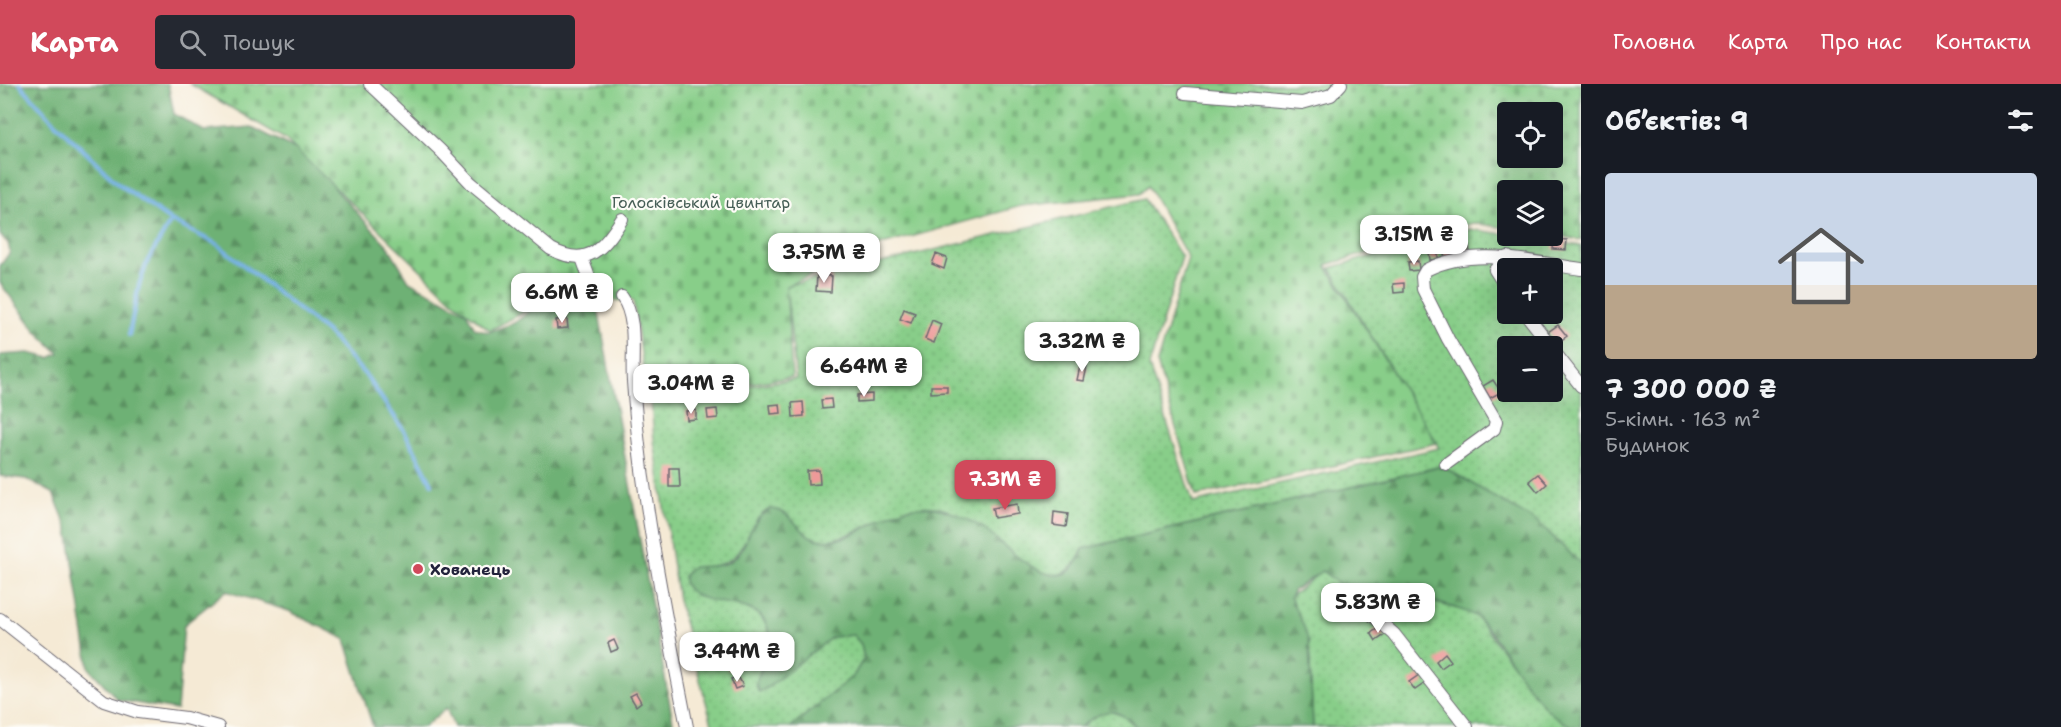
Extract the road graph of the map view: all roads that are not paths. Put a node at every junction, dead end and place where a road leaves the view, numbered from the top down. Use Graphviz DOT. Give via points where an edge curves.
graph roads {
  1 [pos="370,84"];
  2 [pos="1341,84"];
  3 [pos="1185,93"];
  4 [pos="622,219"];
  5 [pos="1508,257"];
  6 [pos="582,258"];
  7 [pos="1581,269"];
  8 [pos="591,283"];
  9 [pos="622,297"];
  10 [pos="1534,324"];
  11 [pos="1543,336"];
  12 [pos="1563,362"];
  13 [pos="1581,386"];
  14 [pos="1446,464"];
  15 [pos="1354,599"];
  16 [pos="0,619"];
  17 [pos="218,727"];
  18 [pos="687,727"];
  19 [pos="1467,727"];
  1 -- 6 [label="street" via="471,183 542,242 564,256"];
  2 -- 3 [label="street" via="1331,95 1302,103"];
  4 -- 6 [label="street" via="607,239"];
  5 -- 7 [label="street"];
  5 -- 14 [label="street" via="1436,265 1422,277 1423,289 1448,339 1496,421 1494,429"];
  6 -- 8 [label="street"];
  9 -- 18 [label="street" via="631,314 635,408 658,574"];
  10 -- 11 [label="street"];
  12 -- 13 [label="street"];
  15 -- 19 [label="street" via="1394,634"];
  16 -- 17 [label="street" via="104,701 138,712"];
}
